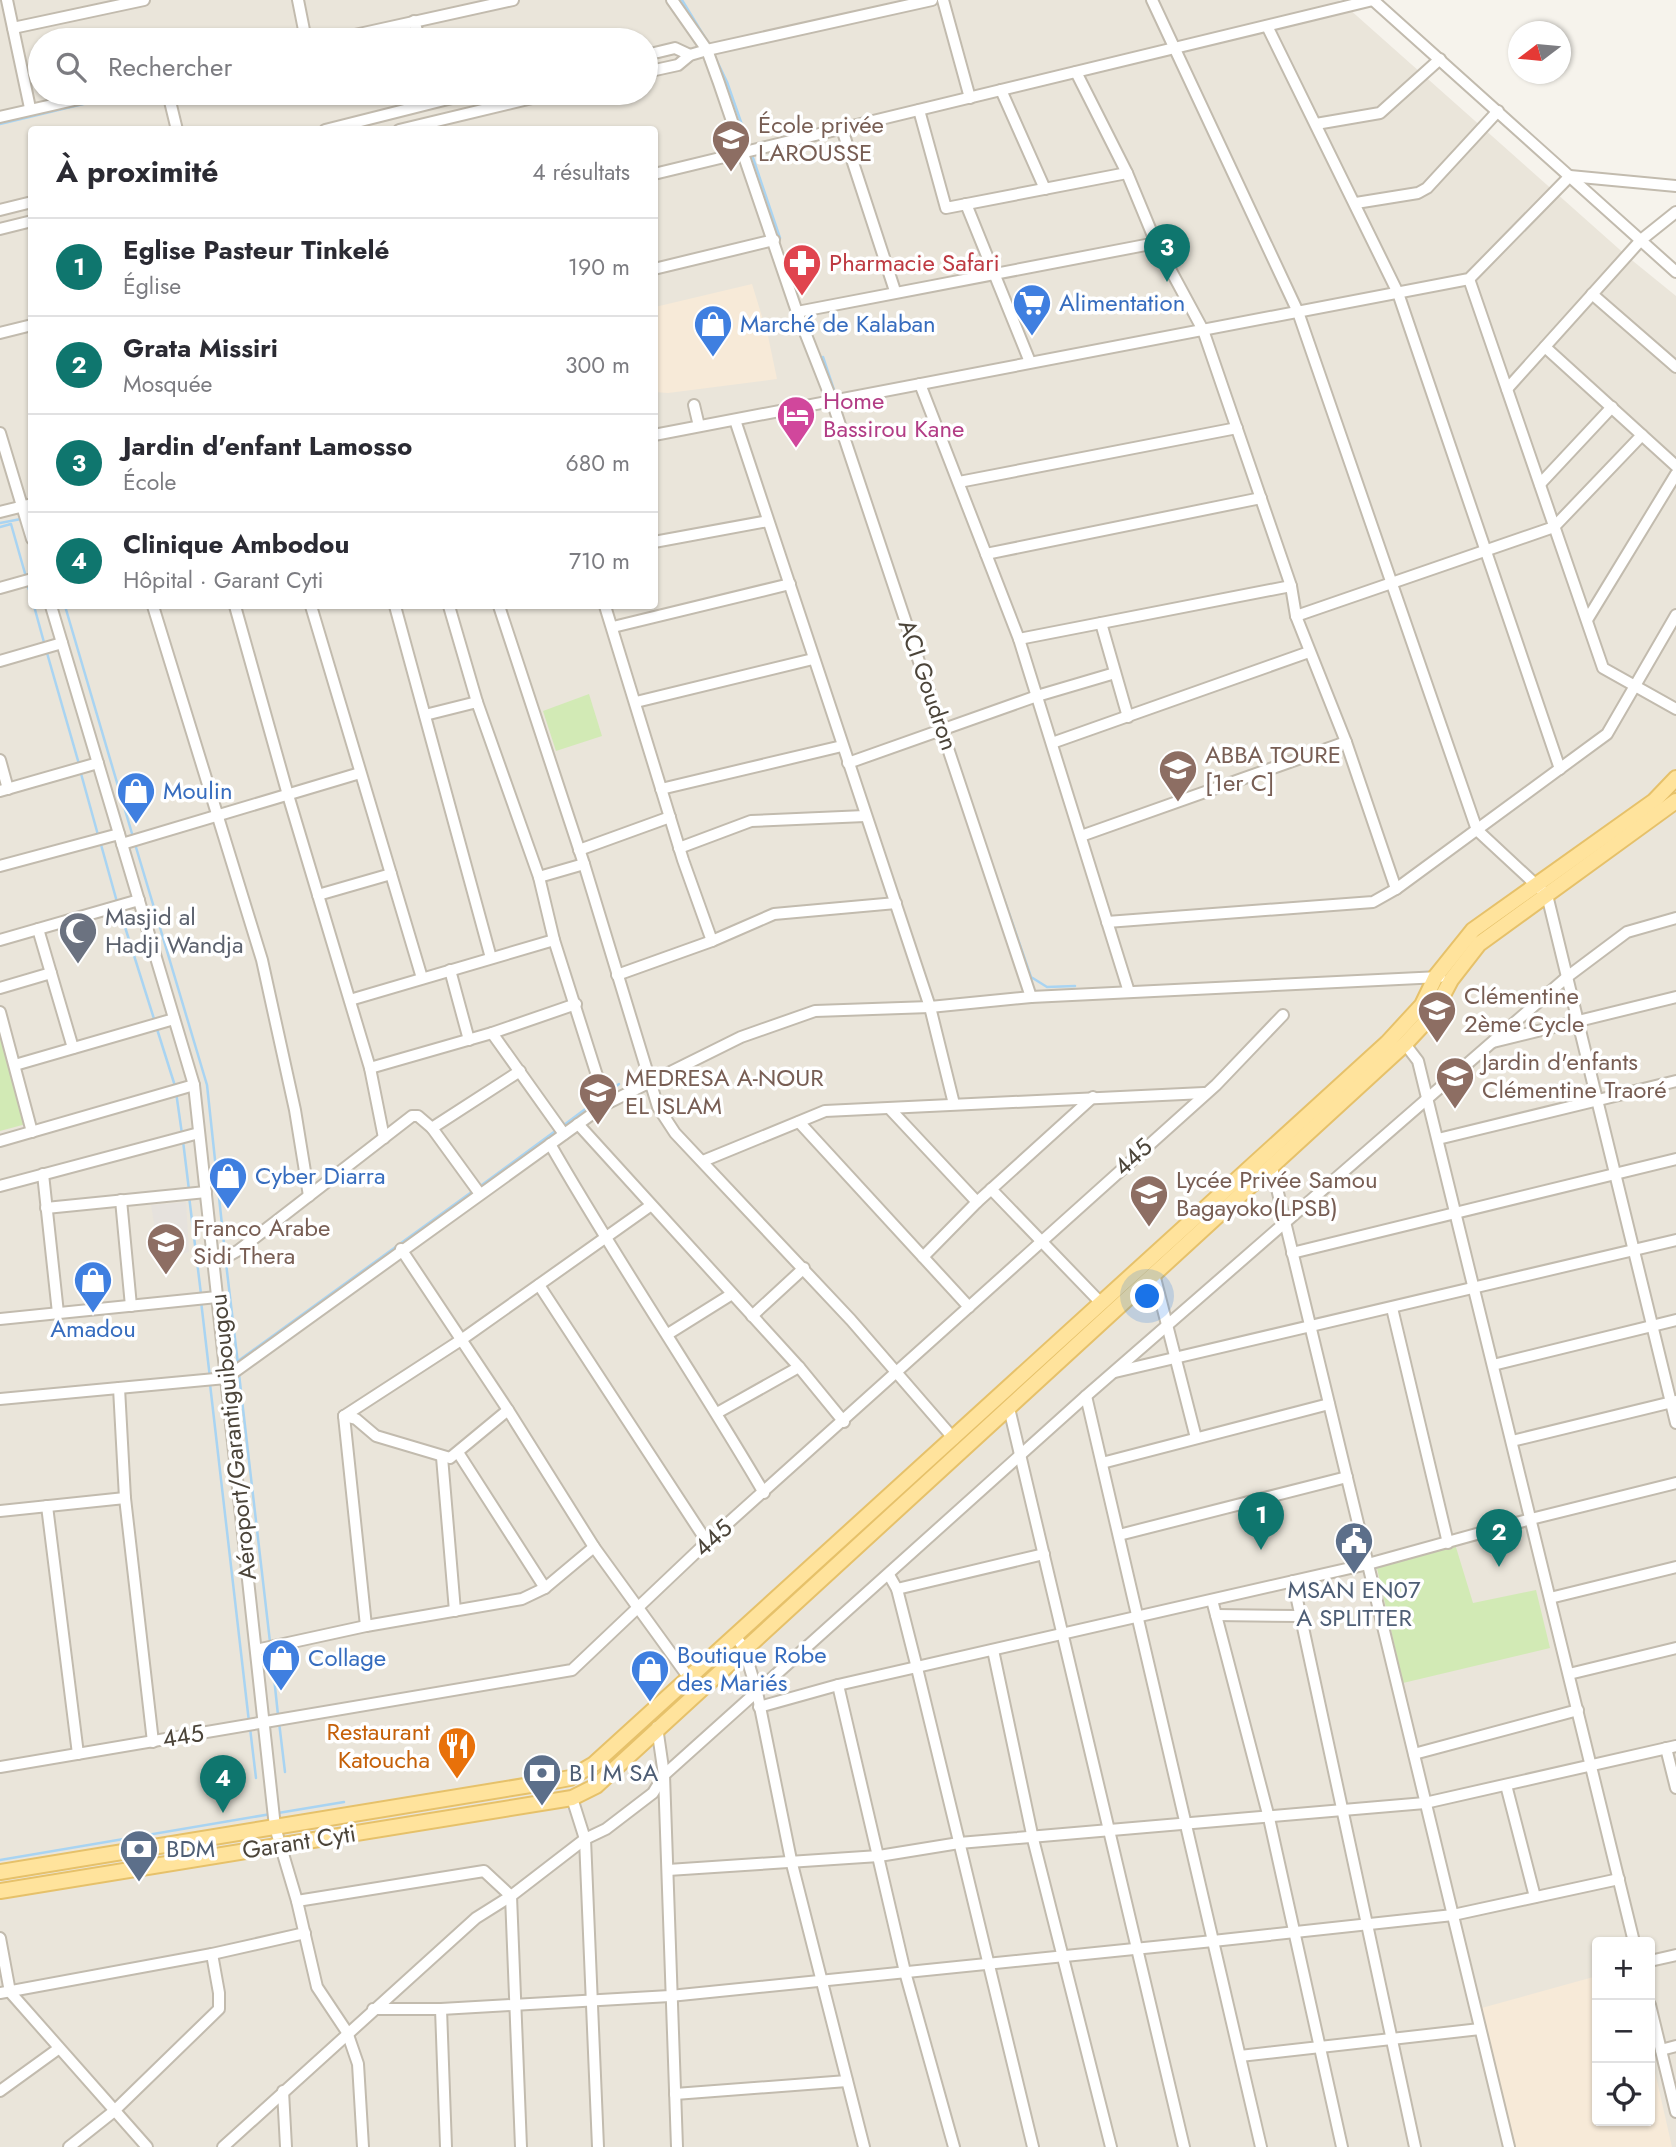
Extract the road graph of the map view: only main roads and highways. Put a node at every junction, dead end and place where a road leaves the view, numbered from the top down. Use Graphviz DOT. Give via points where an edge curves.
graph roads {
  1 [pos="1676,778"];
  2 [pos="1676,801"];
  3 [pos="739,1642"];
  4 [pos="0,1872"];
  5 [pos="0,1891"];
  1 -- 3 [label="main road" via="1654,801 1462,939 1422,1005 1387,1043 954,1438"];
  2 -- 3 [label="main road" via="1479,944 1451,980 1433,1014 1405,1044 1009,1408"];
  3 -- 4 [label="main road, Garant Cyti" via="689,1678 582,1772 549,1782"];
  3 -- 5 [label="main road, Garant Cyti" via="596,1786 572,1798"];
}
